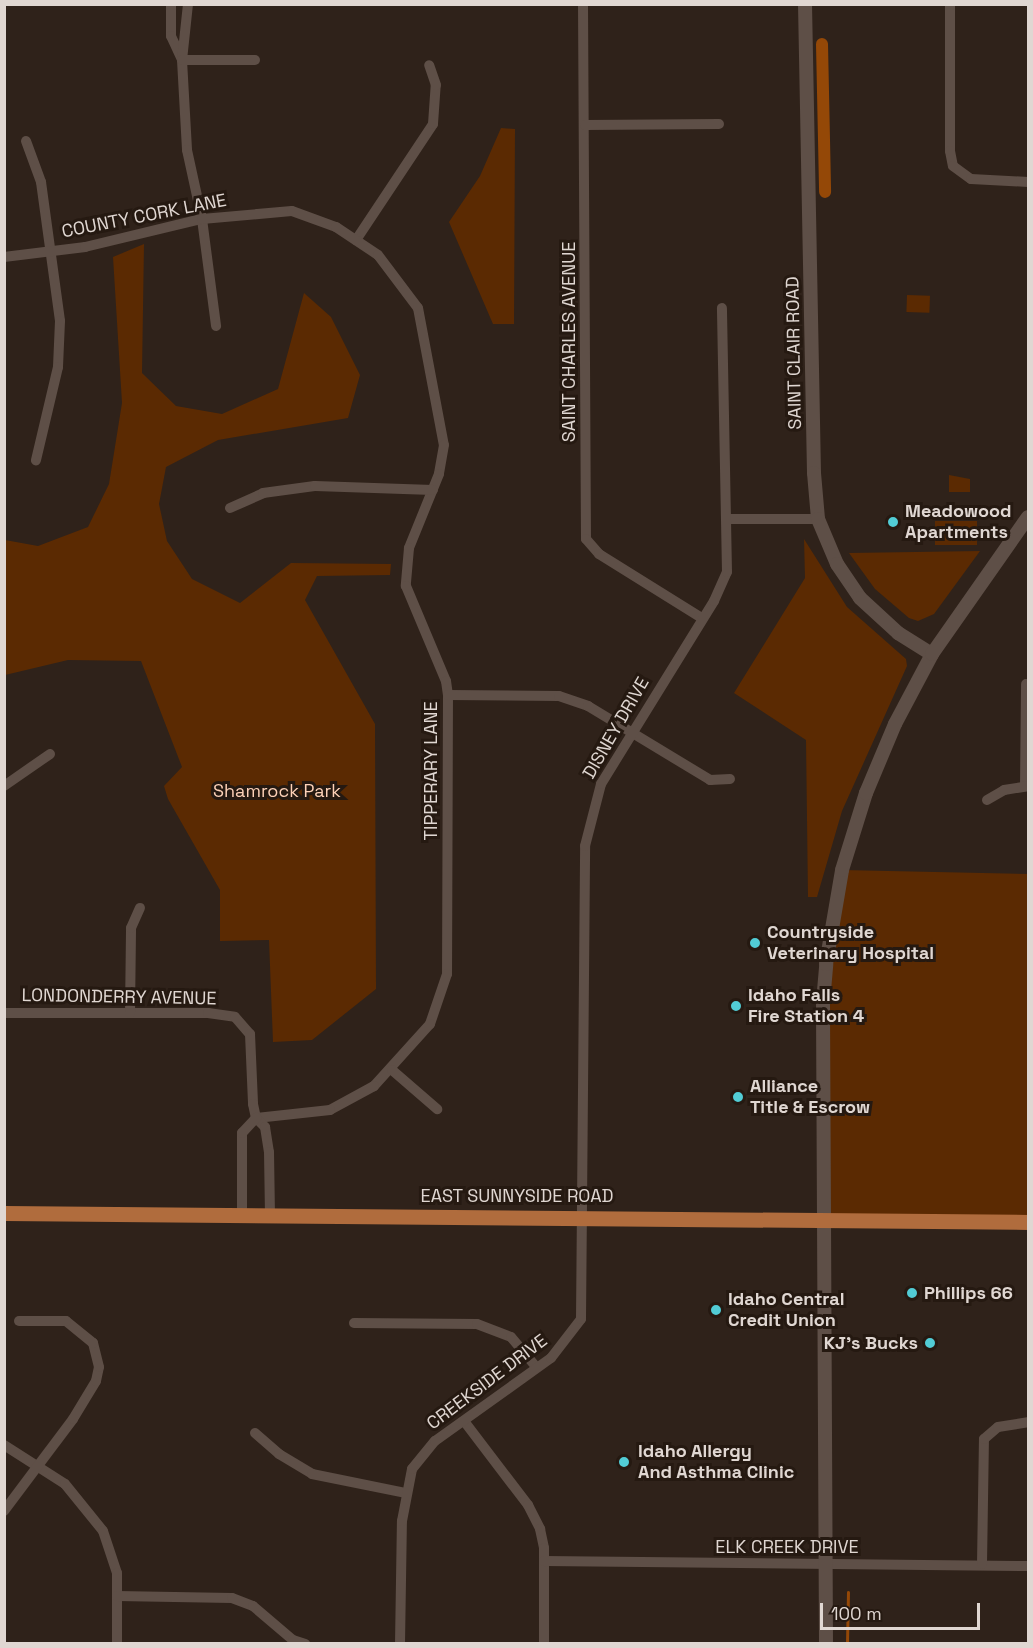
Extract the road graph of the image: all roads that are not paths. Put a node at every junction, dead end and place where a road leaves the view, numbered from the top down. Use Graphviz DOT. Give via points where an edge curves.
graph roads {
  1 [pos="171,4"];
  2 [pos="188,4"];
  3 [pos="583,4"];
  4 [pos="805,4"];
  5 [pos="950,4"];
  6 [pos="182,60"];
  7 [pos="255,60"];
  8 [pos="429,65"];
  9 [pos="719,124"];
  10 [pos="585,125"];
  11 [pos="26,141"];
  12 [pos="1029,182"];
  13 [pos="202,219"];
  14 [pos="356,240"];
  15 [pos="52,250"];
  16 [pos="4,257"];
  17 [pos="722,308"];
  18 [pos="216,326"];
  19 [pos="36,460"];
  20 [pos="433,490"];
  21 [pos="230,508"];
  22 [pos="1029,517"];
  23 [pos="728,519"];
  24 [pos="818,519"];
  25 [pos="702,618"];
  26 [pos="932,654"];
  27 [pos="1026,684"];
  28 [pos="448,695"];
  29 [pos="629,733"];
  30 [pos="50,754"];
  31 [pos="730,779"];
  32 [pos="4,786"];
  33 [pos="1027,786"];
  34 [pos="987,800"];
  35 [pos="140,908"];
  36 [pos="4,1013"];
  37 [pos="130,1013"];
  38 [pos="392,1070"];
  39 [pos="437,1110"];
  40 [pos="256,1118"];
  41 [pos="4,1214"];
  42 [pos="242,1214"];
  43 [pos="270,1214"];
  44 [pos="584,1216"];
  45 [pos="823,1219"];
  46 [pos="1029,1222"];
  47 [pos="20,1321"];
  48 [pos="354,1323"];
  49 [pos="536,1366"];
  50 [pos="464,1421"];
  51 [pos="1029,1422"];
  52 [pos="255,1433"];
  53 [pos="4,1444"];
  54 [pos="36,1468"];
  55 [pos="405,1493"];
  56 [pos="4,1511"];
  57 [pos="544,1561"];
  58 [pos="826,1563"];
  59 [pos="982,1564"];
  60 [pos="1029,1566"];
  61 [pos="117,1596"];
  62 [pos="117,1644"];
  63 [pos="305,1644"];
  64 [pos="400,1644"];
  65 [pos="544,1644"];
  66 [pos="826,1644"];
  1 -- 6 [label="street" via="171,36"];
  2 -- 6 [label="street"];
  3 -- 10 [label="street, SAINT CHARLES AVENUE"];
  4 -- 24 [label="main road, SAINT CLAIR ROAD"];
  5 -- 12 [label="street" via="953,166 971,179"];
  6 -- 7 [label="street"];
  6 -- 13 [label="street" via="187,150"];
  8 -- 14 [label="street" via="436,85 433,124"];
  9 -- 10 [label="street"];
  10 -- 25 [label="street, SAINT CHARLES AVENUE" via="586,539 599,554"];
  11 -- 15 [label="street" via="41,182"];
  13 -- 14 [label="street, COUNTY CORK LANE" via="292,211"];
  13 -- 15 [label="street, COUNTY CORK LANE" via="86,247"];
  13 -- 18 [label="street"];
  14 -- 20 [label="street, TIPPERARY LANE" via="378,255 418,308 444,446"];
  15 -- 16 [label="street, COUNTY CORK LANE"];
  15 -- 19 [label="street" via="59,354"];
  17 -- 23 [label="street, DISNEY DRIVE"];
  20 -- 21 [label="street" via="315,486 263,493"];
  20 -- 28 [label="street, TIPPERARY LANE" via="410,548 406,586 446,681"];
  22 -- 26 [label="main road"];
  23 -- 24 [label="street"];
  23 -- 25 [label="street, DISNEY DRIVE" via="727,572"];
  24 -- 26 [label="main road, SAINT CLAIR ROAD" via="837,564 860,598 898,633"];
  25 -- 29 [label="street, DISNEY DRIVE"];
  26 -- 45 [label="main road" via="884,750 842,870 824,993"];
  27 -- 33 [label="street"];
  28 -- 29 [label="street" via="559,696 588,706"];
  28 -- 38 [label="street, TIPPERARY LANE" via="447,974 437,1011"];
  29 -- 31 [label="street" via="710,780"];
  29 -- 44 [label="street, DISNEY DRIVE" via="601,784 585,846"];
  30 -- 32 [label="street"];
  33 -- 34 [label="street" via="1004,790"];
  35 -- 37 [label="street" via="131,928"];
  36 -- 37 [label="street, LONDONDERRY AVENUE"];
  37 -- 40 [label="street, LONDONDERRY AVENUE" via="224,1014 245,1026 250,1034"];
  38 -- 39 [label="street"];
  38 -- 40 [label="street, TIPPERARY LANE" via="352,1101 330,1110"];
  40 -- 42 [label="street" via="242,1133"];
  40 -- 43 [label="street, LONDONDERRY AVENUE" via="265,1127 269,1152"];
  41 -- 42 [label="main road, EAST SUNNYSIDE ROAD"];
  42 -- 43 [label="main road, EAST SUNNYSIDE ROAD"];
  43 -- 44 [label="main road, EAST SUNNYSIDE ROAD"];
  44 -- 45 [label="main road, EAST SUNNYSIDE ROAD"];
  44 -- 49 [label="street, CREEKSIDE DRIVE" via="581,1318 551,1358"];
  45 -- 46 [label="main road, EAST SUNNYSIDE ROAD"];
  45 -- 58 [label="main road"];
  47 -- 54 [label="street" via="66,1321 93,1343 99,1366 96,1381"];
  48 -- 49 [label="street" via="485,1326 511,1337"];
  49 -- 50 [label="street, CREEKSIDE DRIVE"];
  50 -- 55 [label="street, CREEKSIDE DRIVE" via="435,1441 412,1469"];
  50 -- 57 [label="street" via="528,1505 540,1529"];
  51 -- 59 [label="street" via="998,1428 984,1439"];
  52 -- 55 [label="street" via="279,1454 312,1474"];
  53 -- 54 [label="street"];
  54 -- 56 [label="street"];
  54 -- 61 [label="street" via="65,1484 103,1531 112,1551"];
  55 -- 64 [label="street, CREEKSIDE DRIVE"];
  57 -- 58 [label="street, ELK CREEK DRIVE"];
  57 -- 65 [label="street"];
  58 -- 59 [label="street, ELK CREEK DRIVE"];
  58 -- 66 [label="main road"];
  59 -- 60 [label="street, ELK CREEK DRIVE"];
  61 -- 62 [label="street"];
  61 -- 63 [label="street" via="232,1598 253,1606 293,1640"];
}
